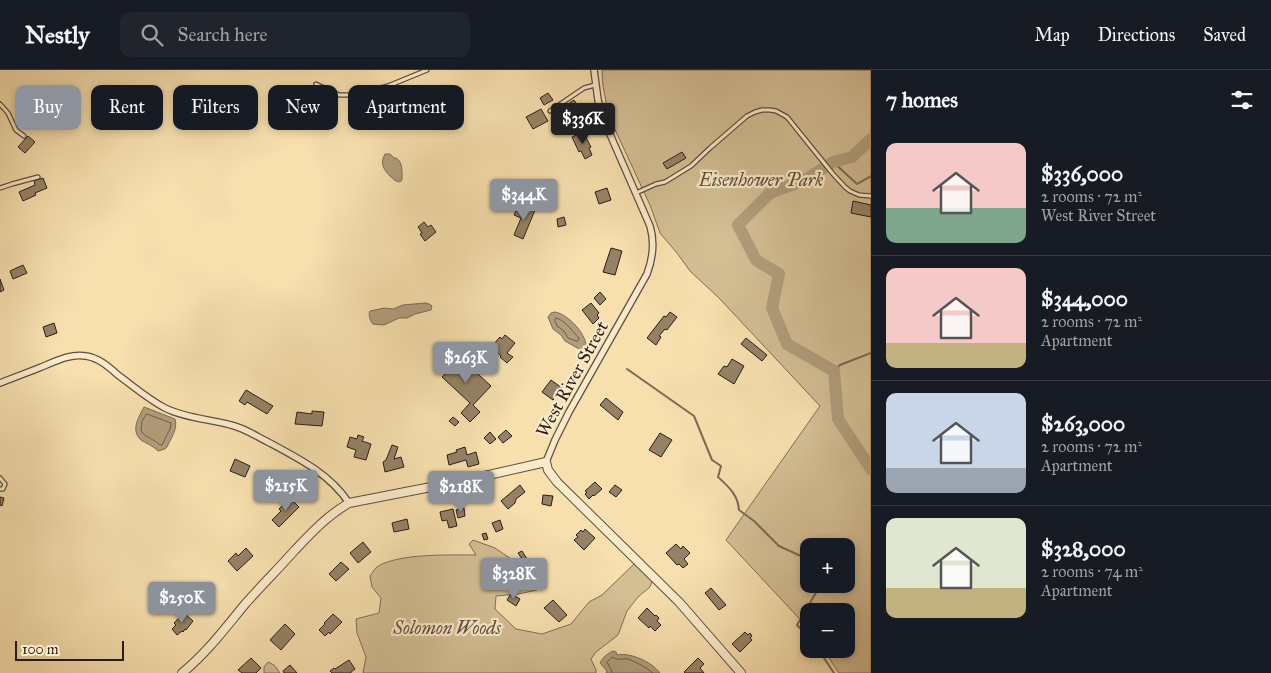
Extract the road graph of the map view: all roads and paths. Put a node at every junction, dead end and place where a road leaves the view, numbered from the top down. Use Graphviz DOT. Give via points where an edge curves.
graph roads {
  1 [pos="427,70"];
  2 [pos="594,70"];
  3 [pos="316,84"];
  4 [pos="595,85"];
  5 [pos="0,104"];
  6 [pos="550,111"];
  7 [pos="24,136"];
  8 [pos="38,177"];
  9 [pos="0,188"];
  10 [pos="636,193"];
  11 [pos="871,196"];
  12 [pos="0,383"];
  13 [pos="546,462"];
  14 [pos="0,478"];
  15 [pos="0,489"];
  16 [pos="349,503"];
  17 [pos="182,673"];
  18 [pos="741,673"];
  1 -- 3 [label="lane" via="352,96 339,95"];
  2 -- 4 [label="street, West River Street"];
  4 -- 6 [label="lane" via="584,88"];
  4 -- 10 [label="street, West River Street" via="606,125"];
  5 -- 7 [label="lane" via="16,130"];
  8 -- 9 [label="lane"];
  10 -- 11 [label="lane" via="665,182 691,166 747,116 762,110 776,111 787,117 850,191"];
  10 -- 13 [label="street, West River Street" via="652,232 651,264 563,424"];
  12 -- 16 [label="street" via="67,357 94,358 165,408 241,428 295,457 334,484"];
  13 -- 16 [label="street"];
  13 -- 18 [label="street, West River Street" via="557,482 679,602"];
  14 -- 15 [label="lane" via="5,484"];
  16 -- 17 [label="street" via="317,527"];
}
